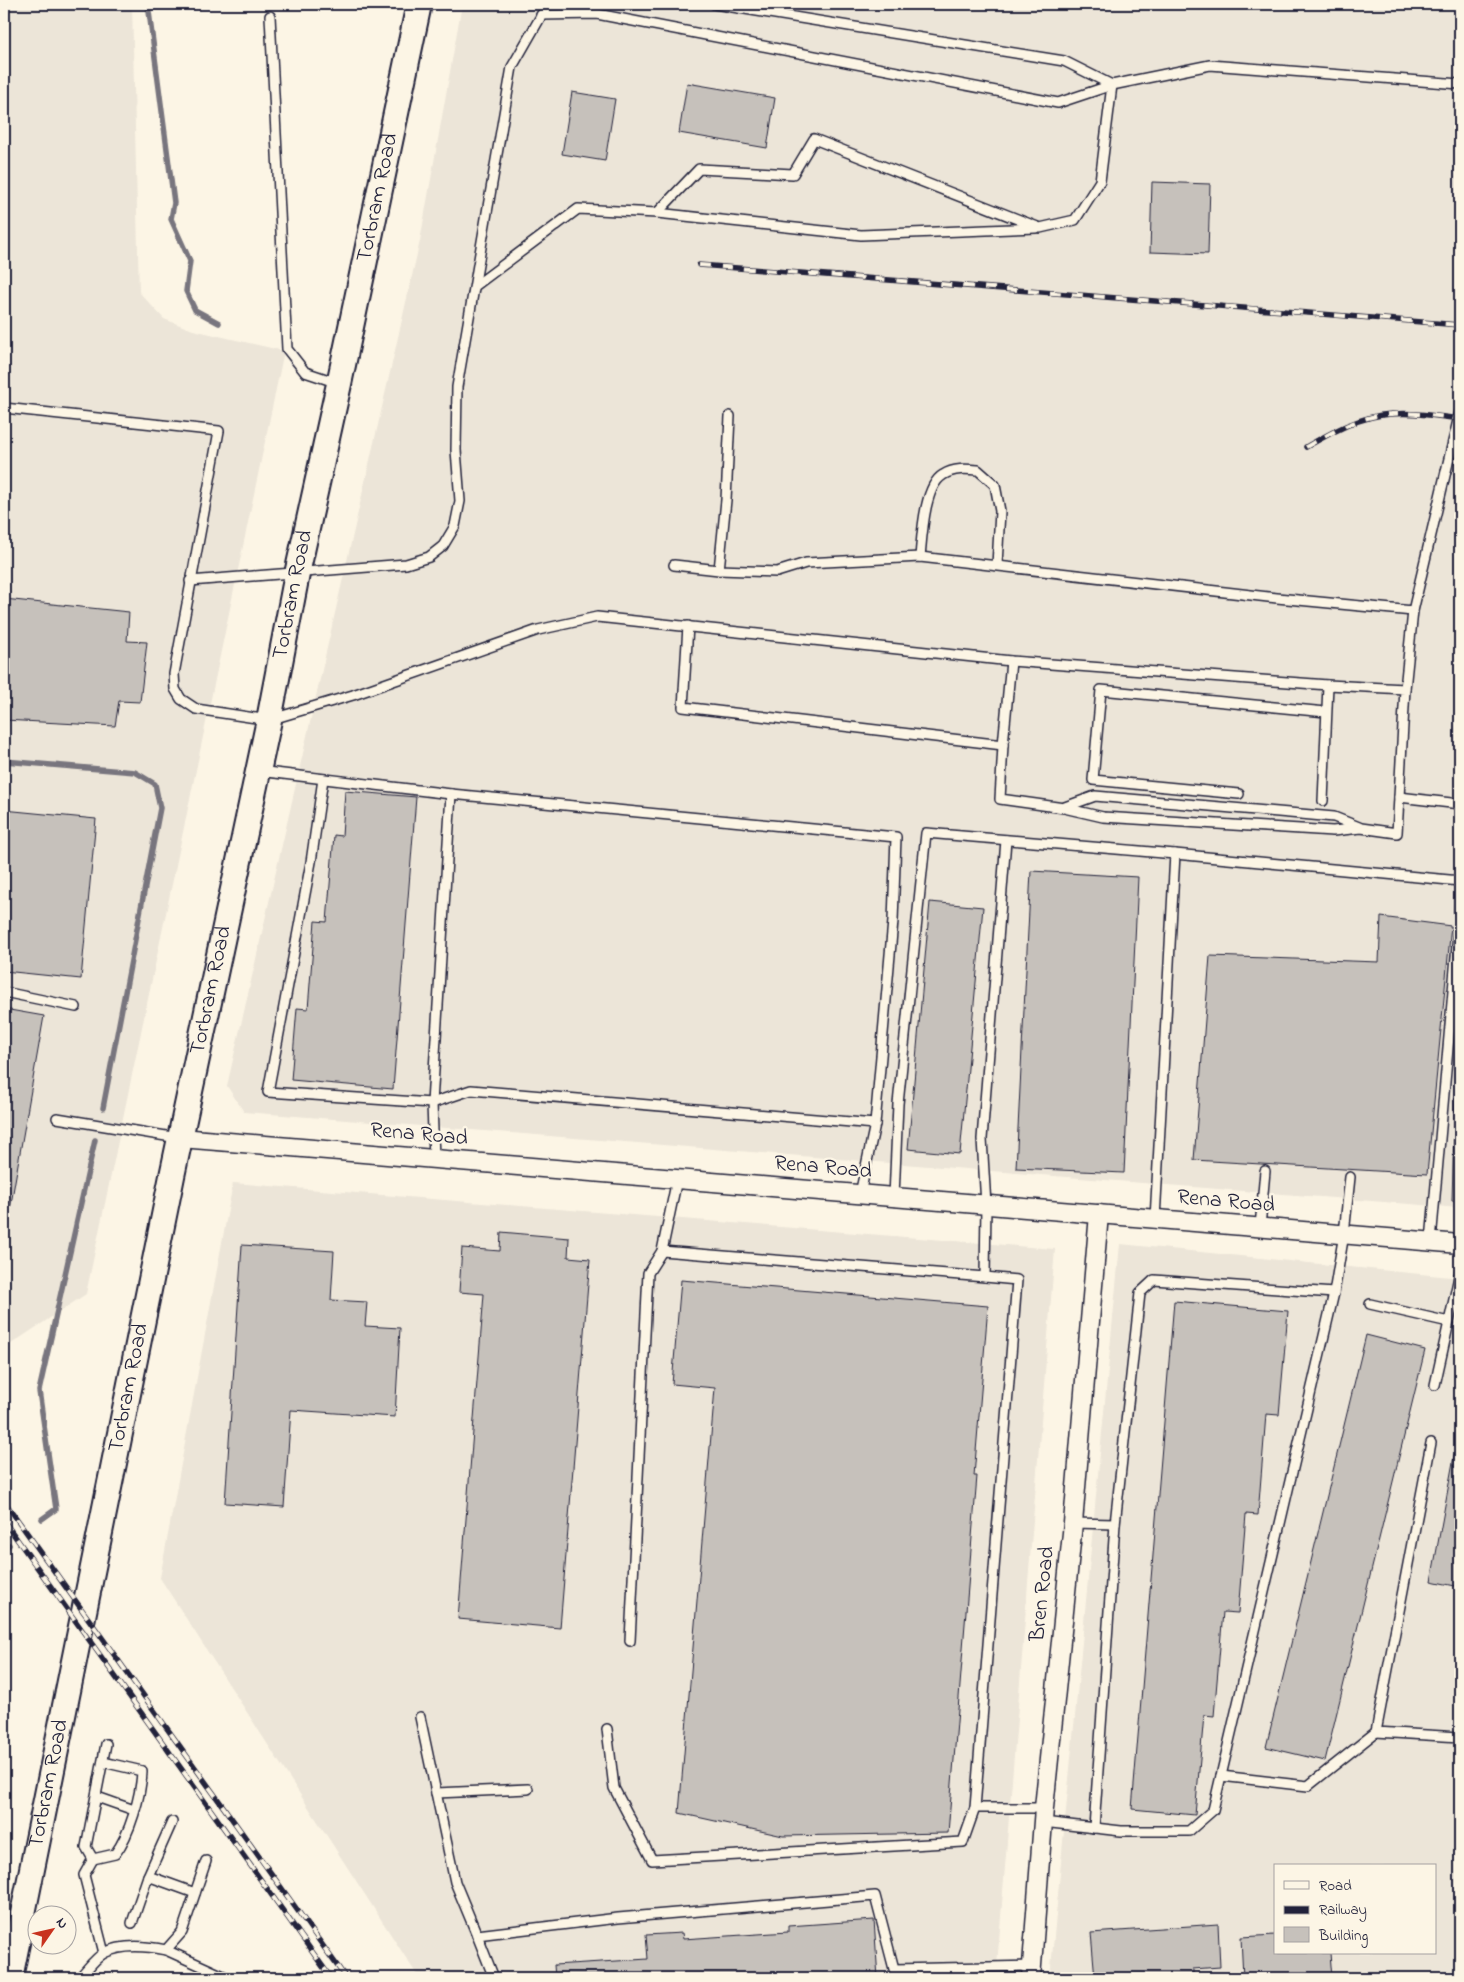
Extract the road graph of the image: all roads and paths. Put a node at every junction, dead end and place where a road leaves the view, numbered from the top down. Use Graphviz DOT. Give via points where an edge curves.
graph roads {
  1 [pos="419,4"];
  2 [pos="548,4"];
  3 [pos="714,4"];
  4 [pos="541,15"];
  5 [pos="270,16"];
  6 [pos="1460,84"];
  7 [pos="1112,85"];
  8 [pos="658,213"];
  9 [pos="1040,228"];
  10 [pos="475,286"];
  11 [pos="340,384"];
  12 [pos="4,408"];
  13 [pos="1460,412"];
  14 [pos="730,416"];
  15 [pos="920,557"];
  16 [pos="997,564"];
  17 [pos="674,565"];
  18 [pos="719,570"];
  19 [pos="297,574"];
  20 [pos="190,581"];
  21 [pos="1413,611"];
  22 [pos="688,626"];
  23 [pos="1011,661"];
  24 [pos="1328,685"];
  25 [pos="1405,689"];
  26 [pos="1326,712"];
  27 [pos="269,720"];
  28 [pos="1003,745"];
  29 [pos="258,771"];
  30 [pos="323,779"];
  31 [pos="451,794"];
  32 [pos="1239,794"];
  33 [pos="1399,797"];
  34 [pos="1323,801"];
  35 [pos="1460,804"];
  36 [pos="1064,808"];
  37 [pos="1361,828"];
  38 [pos="1006,840"];
  39 [pos="1176,854"];
  40 [pos="4,992"];
  41 [pos="76,1007"];
  42 [pos="432,1103"];
  43 [pos="58,1118"];
  44 [pos="874,1124"];
  45 [pos="181,1138"];
  46 [pos="434,1159"];
  47 [pos="1265,1172"];
  48 [pos="1350,1178"];
  49 [pos="677,1179"];
  50 [pos="860,1194"];
  51 [pos="894,1197"];
  52 [pos="986,1204"];
  53 [pos="1099,1214"];
  54 [pos="1155,1218"];
  55 [pos="1260,1227"];
  56 [pos="1344,1234"];
  57 [pos="1431,1241"];
  58 [pos="1460,1244"];
  59 [pos="662,1251"];
  60 [pos="1460,1272"];
  61 [pos="985,1277"];
  62 [pos="1334,1293"];
  63 [pos="1370,1304"];
  64 [pos="1449,1322"];
  65 [pos="1435,1385"];
  66 [pos="1431,1443"];
  67 [pos="1073,1523"];
  68 [pos="1114,1524"];
  69 [pos="630,1641"];
  70 [pos="420,1717"];
  71 [pos="608,1729"];
  72 [pos="1376,1732"];
  73 [pos="1460,1737"];
  74 [pos="106,1744"];
  75 [pos="104,1762"];
  76 [pos="1221,1776"];
  77 [pos="528,1789"];
  78 [pos="436,1793"];
  79 [pos="97,1797"];
  80 [pos="975,1808"];
  81 [pos="134,1810"];
  82 [pos="1043,1815"];
  83 [pos="172,1822"];
  84 [pos="1094,1828"];
  85 [pos="92,1859"];
  86 [pos="206,1861"];
  87 [pos="148,1876"];
  88 [pos="195,1893"];
  89 [pos="132,1923"];
  90 [pos="478,1935"];
  91 [pos="166,1950"];
  92 [pos="104,1954"];
  93 [pos="964,1968"];
  94 [pos="1031,1972"];
  95 [pos="893,1974"];
  96 [pos="10,1978"];
  97 [pos="79,1978"];
  98 [pos="228,1978"];
  99 [pos="494,1978"];
  100 [pos="962,1978"];
  1 -- 11 [label="main road, Torbram Road"];
  2 -- 4 [label="lane"];
  3 -- 7 [label="lane" via="1064,61"];
  4 -- 7 [label="lane" via="597,14 1058,103"];
  4 -- 10 [label="lane" via="512,67"];
  5 -- 11 [label="lane" via="287,349 305,372"];
  6 -- 7 [label="lane" via="1210,65"];
  7 -- 9 [label="lane" via="1100,181 1075,220"];
  8 -- 9 [label="lane" via="861,235"];
  8 -- 9 [label="lane" via="699,169 793,174 814,139"];
  8 -- 10 [label="lane" via="578,209"];
  10 -- 19 [label="lane" via="457,387 456,450 460,501 455,526 443,546 428,557 406,564"];
  11 -- 19 [label="main road, Torbram Road"];
  12 -- 20 [label="lane" via="219,431"];
  13 -- 21 [label="lane"];
  14 -- 18 [label="lane"];
  15 -- 16 [label="lane"];
  15 -- 16 [label="lane" via="929,494 941,475 958,469 978,470 995,485 1000,511"];
  15 -- 18 [label="lane" via="806,563 777,572"];
  16 -- 21 [label="lane"];
  17 -- 18 [label="lane"];
  19 -- 20 [label="lane"];
  19 -- 27 [label="main road, Torbram Road"];
  20 -- 27 [label="lane" via="174,674 175,689 181,699 196,709"];
  21 -- 25 [label="lane"];
  22 -- 23 [label="lane"];
  22 -- 27 [label="lane" via="597,617 564,623"];
  22 -- 28 [label="lane" via="683,707"];
  23 -- 24 [label="lane"];
  23 -- 28 [label="lane"];
  24 -- 25 [label="lane"];
  24 -- 26 [label="lane"];
  25 -- 33 [label="lane"];
  26 -- 32 [label="lane" via="1101,690 1093,780"];
  26 -- 34 [label="lane"];
  27 -- 29 [label="main road, Torbram Road"];
  28 -- 36 [label="lane" via="1000,799"];
  29 -- 30 [label="lane"];
  29 -- 45 [label="main road, Torbram Road"];
  30 -- 31 [label="lane"];
  30 -- 42 [label="lane" via="311,862 268,1092"];
  31 -- 42 [label="lane"];
  31 -- 44 [label="lane" via="896,837 893,921"];
  33 -- 35 [label="lane"];
  33 -- 37 [label="lane" via="1397,833"];
  36 -- 37 [label="lane" via="1103,817 1333,831"];
  36 -- 37 [label="lane" via="1095,796 1334,817"];
  38 -- 39 [label="lane"];
  38 -- 51 [label="lane" via="926,833 898,1104"];
  38 -- 52 [label="lane" via="982,1139"];
  39 -- 54 [label="lane"];
  39 -- 57 [label="lane" via="1460,881"];
  40 -- 41 [label="lane"];
  42 -- 44 [label="lane" via="471,1090"];
  42 -- 46 [label="lane"];
  43 -- 45 [label="lane"];
  44 -- 50 [label="lane"];
  45 -- 46 [label="street, Rena Road"];
  45 -- 96 [label="main road, Torbram Road"];
  46 -- 49 [label="street, Rena Road"];
  47 -- 55 [label="lane"];
  48 -- 56 [label="lane"];
  49 -- 50 [label="street, Rena Road"];
  49 -- 59 [label="lane"];
  50 -- 51 [label="street, Rena Road"];
  51 -- 52 [label="street, Rena Road"];
  52 -- 53 [label="street, Rena Road"];
  52 -- 61 [label="lane"];
  53 -- 54 [label="street, Rena Road"];
  53 -- 67 [label="street, Bren Road"];
  54 -- 55 [label="street, Rena Road"];
  55 -- 56 [label="street, Rena Road"];
  56 -- 57 [label="street, Rena Road"];
  56 -- 62 [label="lane"];
  57 -- 58 [label="street, Rena Road"];
  59 -- 61 [label="lane"];
  59 -- 69 [label="lane" via="648,1273"];
  60 -- 64 [label="lane"];
  61 -- 80 [label="lane" via="1018,1280"];
  62 -- 68 [label="lane" via="1154,1280 1140,1293"];
  62 -- 76 [label="lane"];
  63 -- 64 [label="lane"];
  64 -- 65 [label="lane"];
  66 -- 72 [label="lane"];
  67 -- 68 [label="lane"];
  67 -- 82 [label="street, Bren Road"];
  68 -- 84 [label="lane"];
  70 -- 78 [label="lane"];
  71 -- 80 [label="lane" via="614,1788 652,1860 963,1842"];
  72 -- 73 [label="lane"];
  72 -- 76 [label="lane" via="1308,1786"];
  74 -- 75 [label="lane"];
  75 -- 79 [label="lane"];
  75 -- 81 [label="lane" via="142,1771 141,1789"];
  76 -- 84 [label="lane" via="1213,1810 1190,1831"];
  77 -- 78 [label="lane"];
  78 -- 90 [label="lane" via="454,1882"];
  79 -- 81 [label="lane"];
  79 -- 85 [label="lane" via="86,1847"];
  80 -- 82 [label="lane"];
  81 -- 85 [label="lane" via="124,1842 115,1854"];
  82 -- 84 [label="lane"];
  82 -- 94 [label="street, Bren Road"];
  83 -- 87 [label="lane"];
  85 -- 92 [label="lane" via="84,1875"];
  86 -- 88 [label="lane"];
  87 -- 88 [label="lane"];
  87 -- 89 [label="lane"];
  88 -- 91 [label="lane" via="182,1932"];
  90 -- 95 [label="lane" via="618,1918 875,1896"];
  90 -- 99 [label="lane"];
  91 -- 92 [label="lane" via="146,1946"];
  91 -- 98 [label="lane"];
  92 -- 97 [label="lane"];
  93 -- 94 [label="lane"];
  93 -- 95 [label="lane"];
  93 -- 100 [label="lane"];
}
